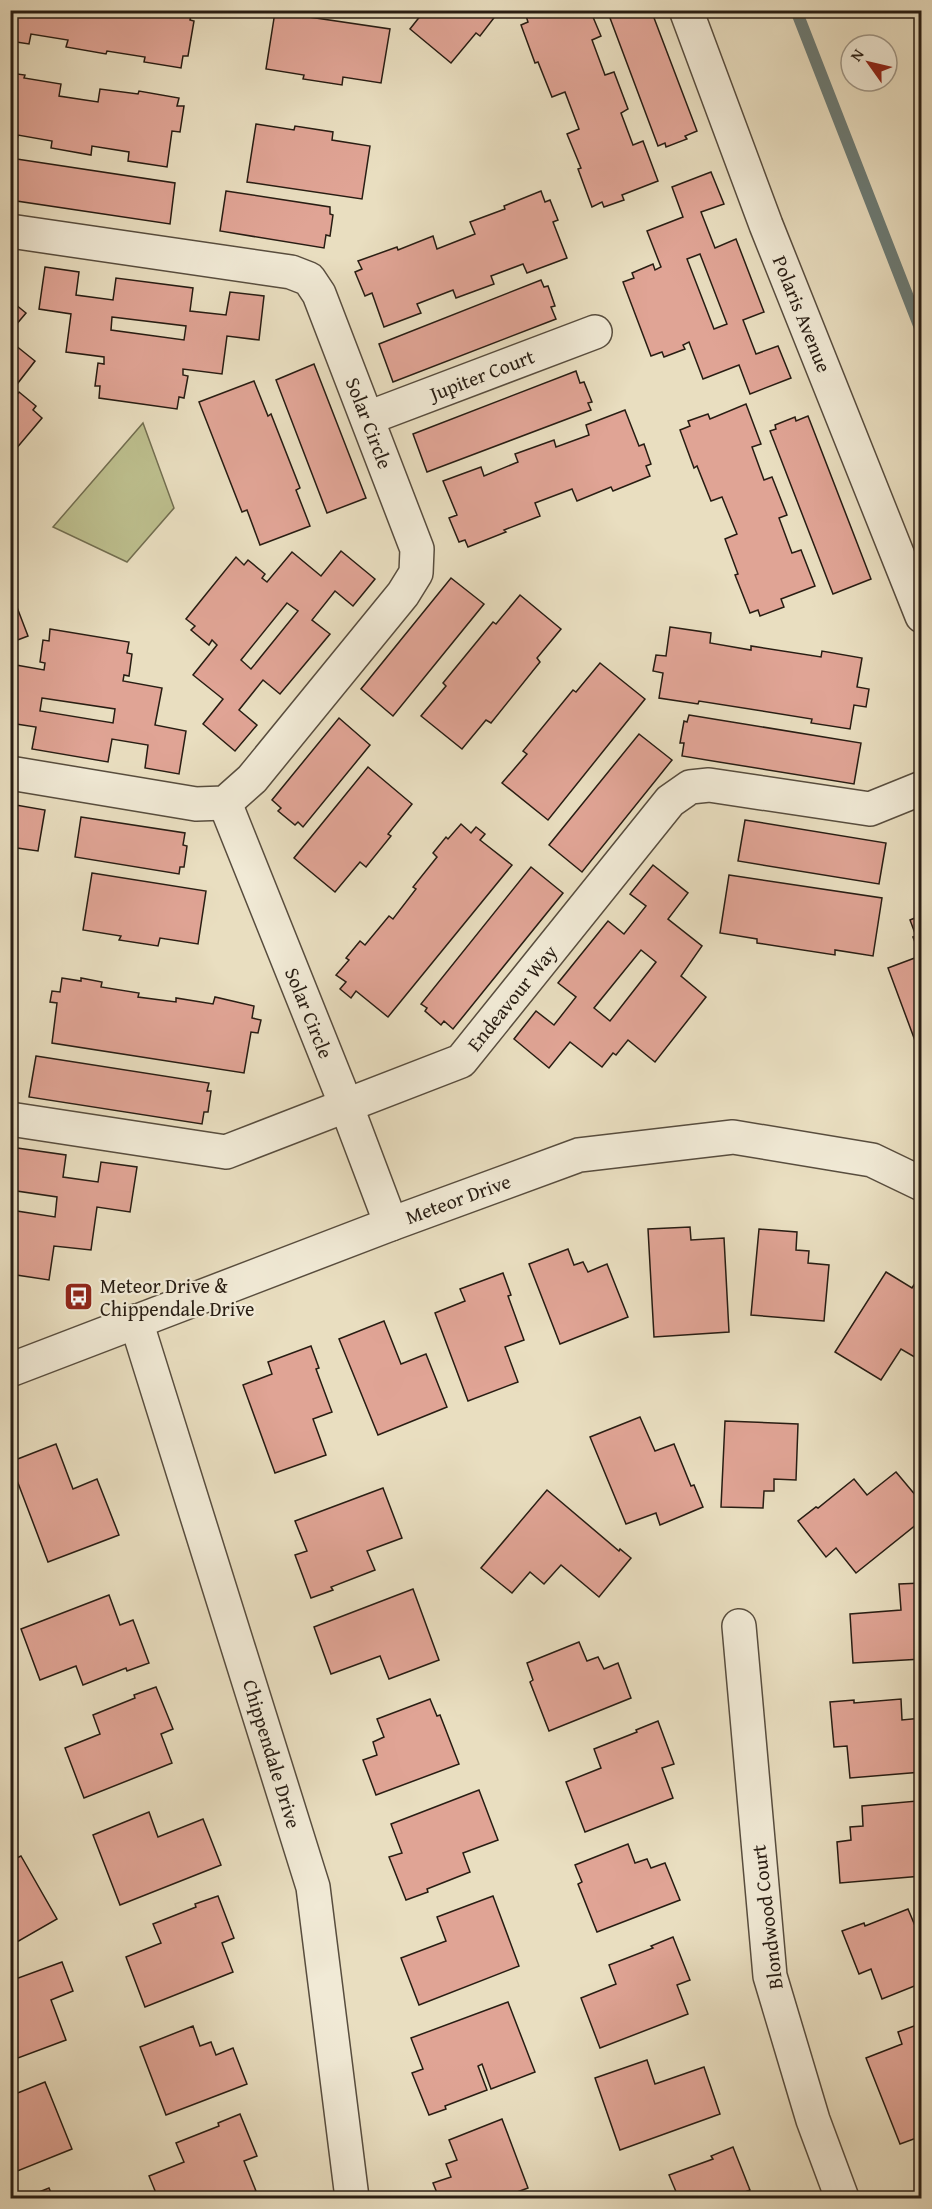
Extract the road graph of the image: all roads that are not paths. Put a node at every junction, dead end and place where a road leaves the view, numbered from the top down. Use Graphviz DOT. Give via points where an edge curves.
graph roads {
  1 [pos="686,10"];
  2 [pos="10,231"];
  3 [pos="595,332"];
  4 [pos="368,418"];
  5 [pos="921,616"];
  6 [pos="10,773"];
  7 [pos="921,788"];
  8 [pos="225,803"];
  9 [pos="346,1105"];
  10 [pos="10,1119"];
  11 [pos="921,1184"];
  12 [pos="391,1224"];
  13 [pos="136,1321"];
  14 [pos="10,1370"];
  15 [pos="738,1626"];
  16 [pos="352,2199"];
  17 [pos="842,2199"];
  1 -- 5 [label="street, Polaris Avenue" via="766,225"];
  2 -- 4 [label="street, Solar Circle" via="291,272 309,279 319,294"];
  3 -- 4 [label="street, Jupiter Court"];
  4 -- 8 [label="street, Solar Circle" via="417,549 416,573 252,779"];
  6 -- 8 [label="street" via="196,804"];
  7 -- 9 [label="street, Endeavour Way" via="870,809 709,785 690,786 670,801 461,1061"];
  8 -- 9 [label="street, Solar Circle"];
  9 -- 10 [label="street, Endeavour Way" via="226,1152"];
  9 -- 12 [label="street, Solar Circle"];
  11 -- 12 [label="street, Meteor Drive" via="872,1160 733,1137 579,1155"];
  12 -- 13 [label="street, Meteor Drive"];
  13 -- 14 [label="street, Meteor Drive"];
  13 -- 16 [label="street, Chippendale Drive" via="313,1887"];
  15 -- 17 [label="street, Blondwood Court" via="770,1976 813,2120"];
}
